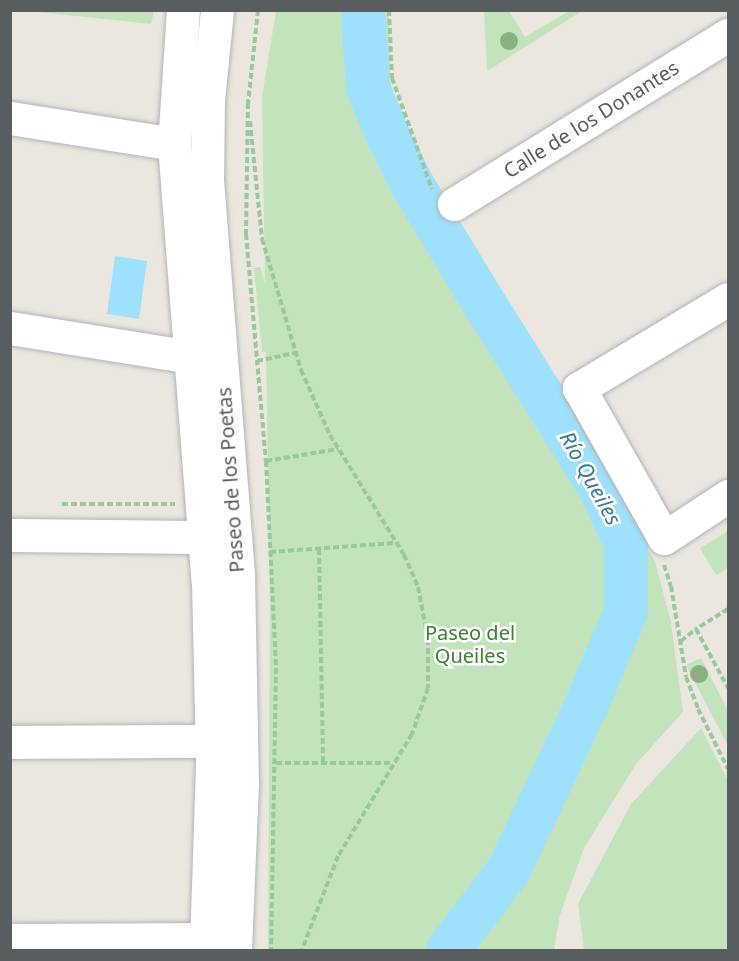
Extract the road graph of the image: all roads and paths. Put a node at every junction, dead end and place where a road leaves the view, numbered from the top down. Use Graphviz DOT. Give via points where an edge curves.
graph roads {
  1 [pos="183,10"];
  2 [pos="217,10"];
  3 [pos="258,10"];
  4 [pos="389,10"];
  5 [pos="729,35"];
  6 [pos="10,118"];
  7 [pos="174,144"];
  8 [pos="443,196"];
  9 [pos="729,299"];
  10 [pos="10,328"];
  11 [pos="295,353"];
  12 [pos="191,357"];
  13 [pos="257,361"];
  14 [pos="338,449"];
  15 [pos="266,461"];
  16 [pos="179,495"];
  17 [pos="729,496"];
  18 [pos="58,504"];
  19 [pos="10,535"];
  20 [pos="204,537"];
  21 [pos="396,543"];
  22 [pos="319,549"];
  23 [pos="270,552"];
  24 [pos="664,552"];
  25 [pos="729,609"];
  26 [pos="696,629"];
  27 [pos="681,641"];
  28 [pos="729,688"];
  29 [pos="212,741"];
  30 [pos="10,742"];
  31 [pos="276,763"];
  32 [pos="323,763"];
  33 [pos="393,763"];
  34 [pos="729,769"];
  35 [pos="10,940"];
  36 [pos="216,947"];
  37 [pos="302,951"];
  1 -- 7 [label="street, Paseo de los Poetas"];
  2 -- 36 [label="street, Paseo de los Poetas" via="208,100 207,180 238,577 242,783"];
  3 -- 11 [label="path" via="248,103 262,239"];
  4 -- 8 [label="path" via="392,78"];
  5 -- 8 [label="street, Calle de los Donantes"];
  6 -- 7 [label="street"];
  7 -- 12 [label="street, Paseo de los Poetas"];
  9 -- 24 [label="street" via="579,388"];
  10 -- 12 [label="street"];
  11 -- 13 [label="path"];
  11 -- 14 [label="path"];
  12 -- 20 [label="street, Paseo de los Poetas"];
  14 -- 15 [label="path"];
  14 -- 21 [label="path"];
  16 -- 18 [label="path" via="179,504"];
  17 -- 24 [label="street"];
  19 -- 20 [label="street"];
  20 -- 29 [label="street, Paseo de los Poetas"];
  21 -- 22 [label="path"];
  21 -- 33 [label="path" via="418,587 428,639 428,688 412,734"];
  22 -- 23 [label="path"];
  22 -- 32 [label="path"];
  24 -- 27 [label="path"];
  25 -- 26 [label="path"];
  26 -- 27 [label="path"];
  26 -- 28 [label="path"];
  27 -- 34 [label="path" via="686,677 698,710"];
  29 -- 30 [label="street"];
  29 -- 36 [label="street, Paseo de los Poetas"];
  31 -- 32 [label="path"];
  32 -- 33 [label="path"];
  33 -- 37 [label="path" via="338,856"];
  35 -- 36 [label="street"];
}
